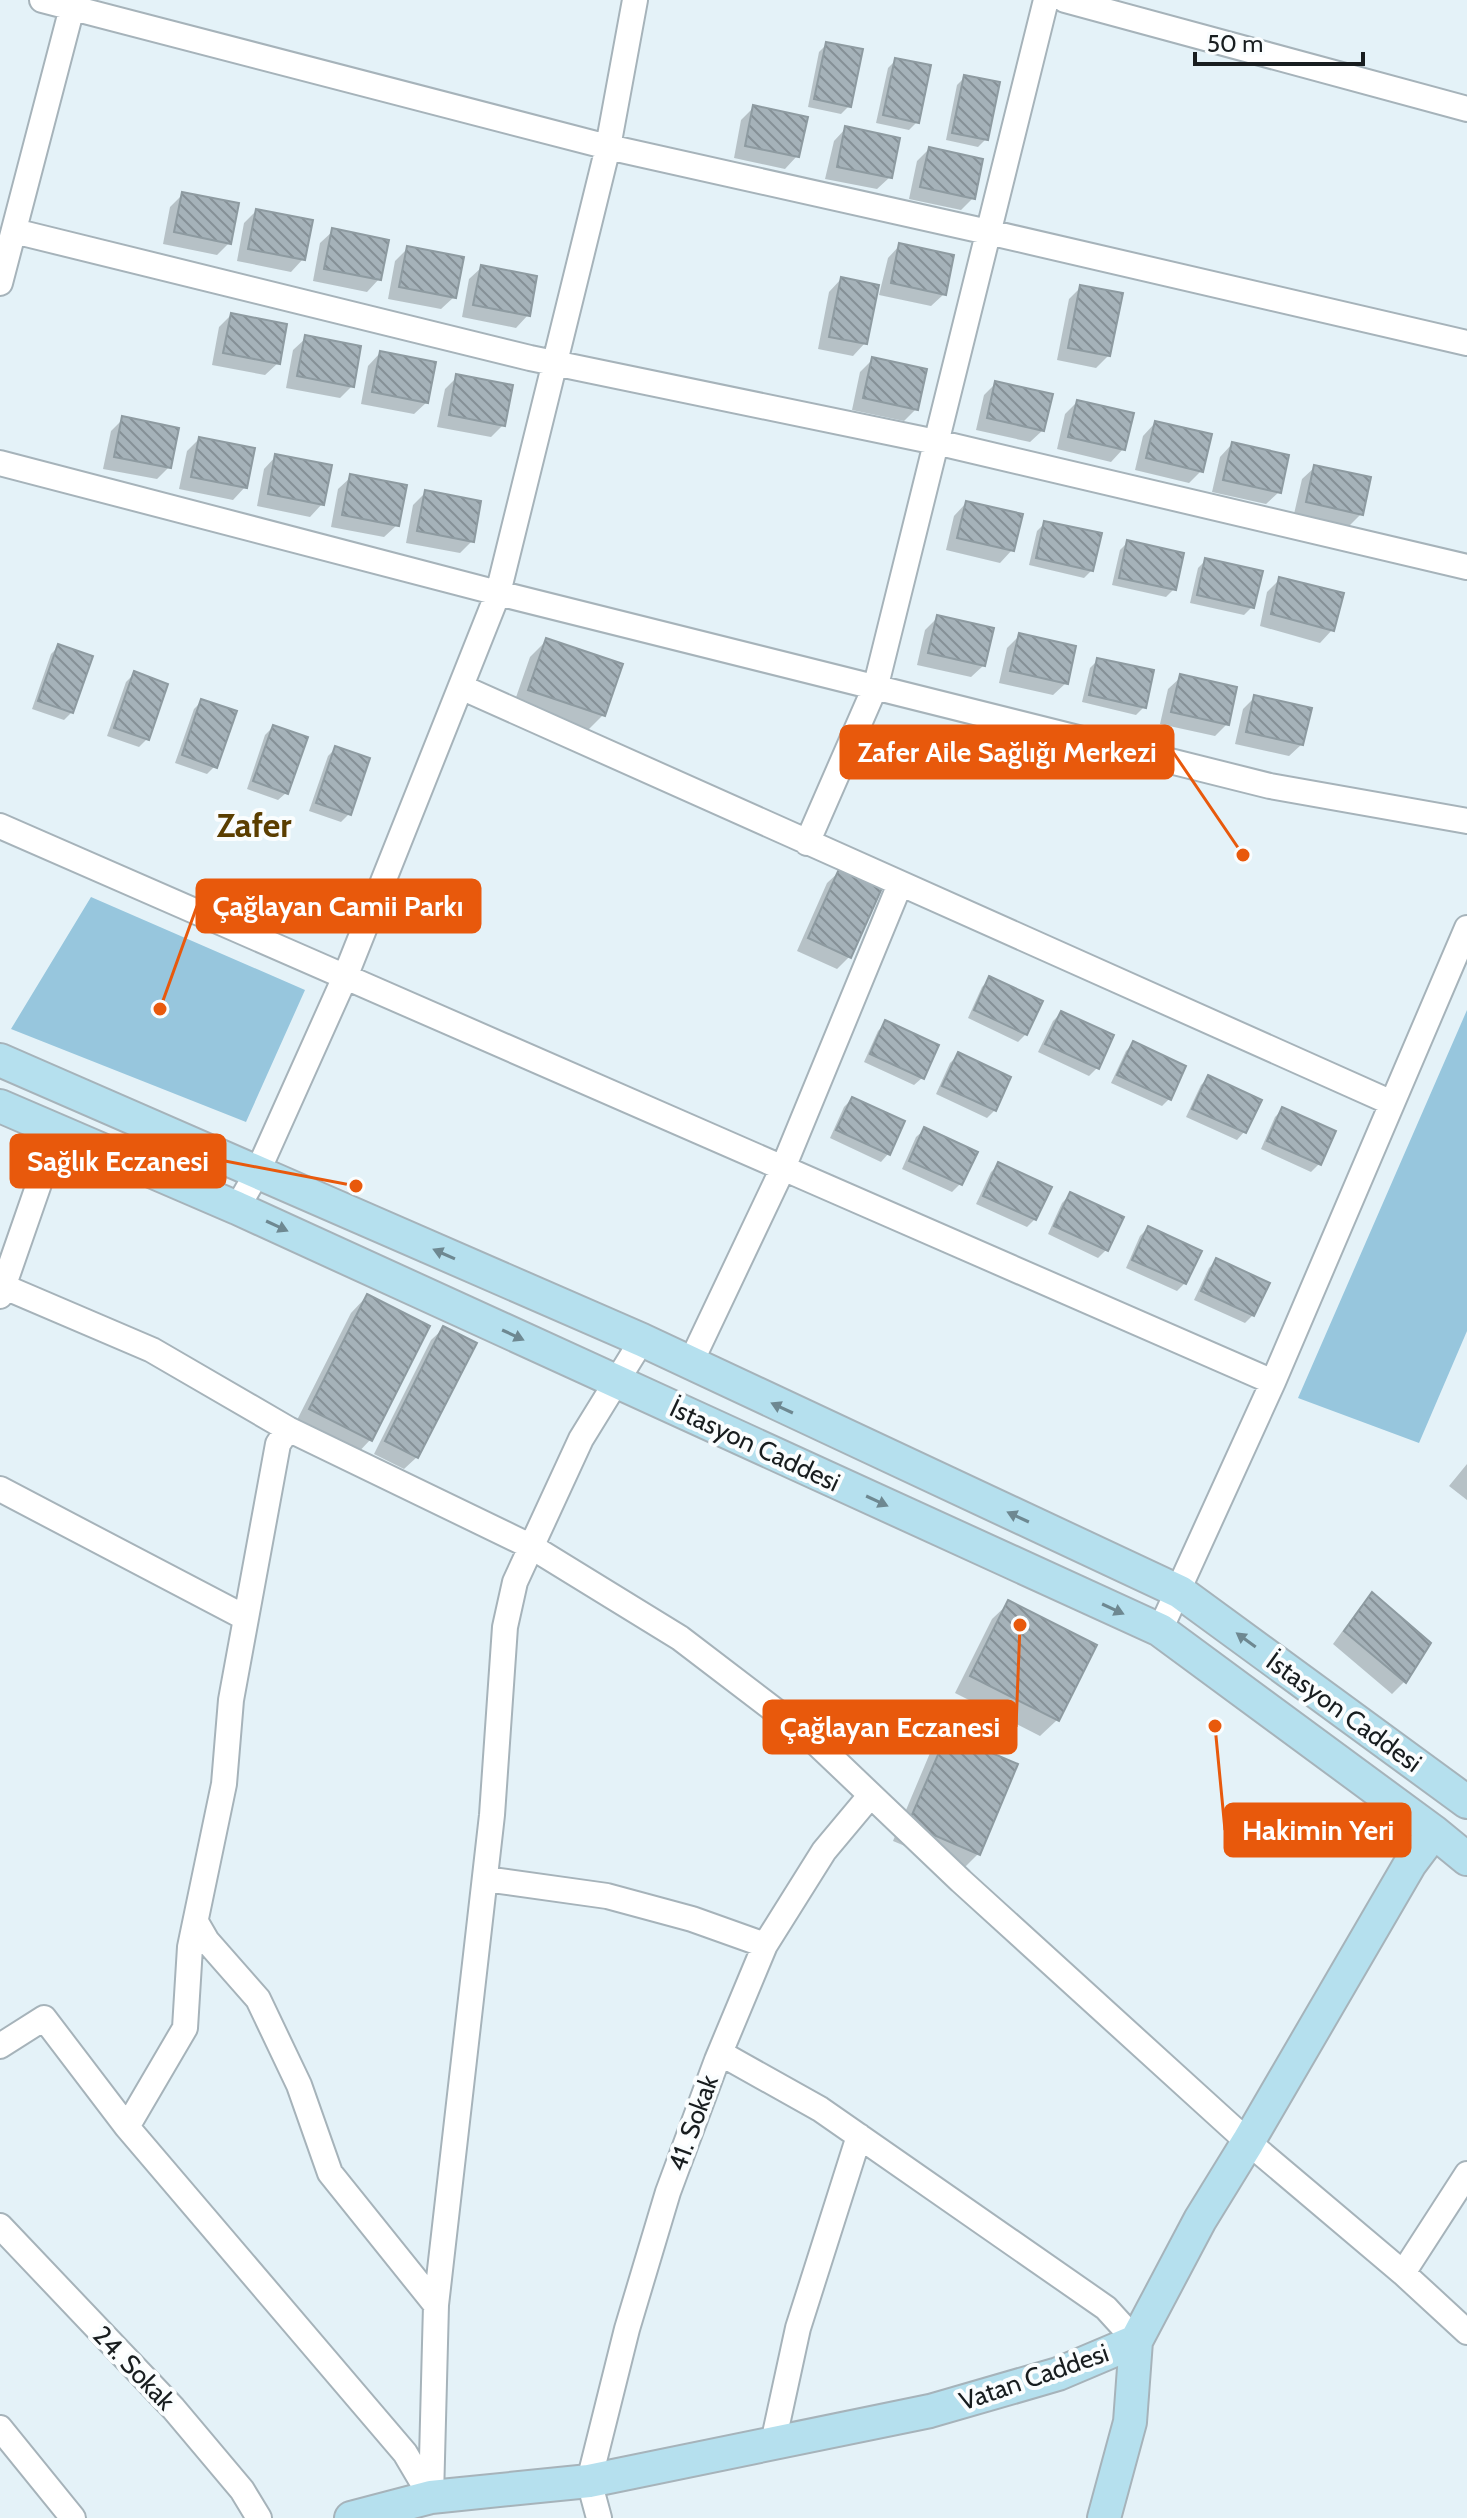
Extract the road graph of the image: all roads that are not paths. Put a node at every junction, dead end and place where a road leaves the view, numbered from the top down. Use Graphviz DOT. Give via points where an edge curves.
graph roads {
  1 [pos="42,0"];
  2 [pos="635,0"];
  3 [pos="1046,0"];
  4 [pos="1065,0"];
  5 [pos="73,4"];
  6 [pos="1467,109"];
  7 [pos="608,147"];
  8 [pos="14,231"];
  9 [pos="988,232"];
  10 [pos="0,283"];
  11 [pos="1467,343"];
  12 [pos="554,363"];
  13 [pos="936,442"];
  14 [pos="0,463"];
  15 [pos="1467,567"];
  16 [pos="498,593"];
  17 [pos="876,685"];
  18 [pos="461,687"];
  19 [pos="1467,821"];
  20 [pos="0,826"];
  21 [pos="807,843"];
  22 [pos="900,884"];
  23 [pos="1467,928"];
  24 [pos="345,977"];
  25 [pos="0,1060"];
  26 [pos="1392,1103"];
  27 [pos="0,1106"];
  28 [pos="57,1132"];
  29 [pos="783,1168"];
  30 [pos="257,1173"];
  31 [pos="237,1208"];
  32 [pos="1,1289"];
  33 [pos="642,1340"];
  34 [pos="690,1364"];
  35 [pos="617,1382"];
  36 [pos="1273,1382"];
  37 [pos="288,1429"];
  38 [pos="0,1489"];
  39 [pos="532,1547"];
  40 [pos="1180,1592"];
  41 [pos="246,1618"];
  42 [pos="1160,1630"];
  43 [pos="870,1796"];
  44 [pos="1467,1802"];
  45 [pos="1434,1832"];
  46 [pos="1467,1859"];
  47 [pos="485,1879"];
  48 [pos="196,1922"];
  49 [pos="765,1945"];
  50 [pos="0,2046"];
  51 [pos="720,2053"];
  52 [pos="127,2127"];
  53 [pos="859,2136"];
  54 [pos="1248,2142"];
  55 [pos="1467,2174"];
  56 [pos="0,2226"];
  57 [pos="1403,2273"];
  58 [pos="436,2305"];
  59 [pos="1467,2332"];
  60 [pos="1136,2341"];
  61 [pos="0,2428"];
  62 [pos="773,2443"];
  63 [pos="589,2481"];
  64 [pos="431,2497"];
  65 [pos="73,2518"];
  66 [pos="259,2518"];
  67 [pos="351,2518"];
  68 [pos="599,2518"];
  69 [pos="1104,2518"];
  1 -- 5 [label="street"];
  2 -- 7 [label="street"];
  3 -- 9 [label="street"];
  4 -- 6 [label="street"];
  5 -- 7 [label="street"];
  5 -- 8 [label="street"];
  7 -- 9 [label="street"];
  7 -- 12 [label="street"];
  8 -- 10 [label="street"];
  8 -- 12 [label="street"];
  9 -- 11 [label="street"];
  9 -- 13 [label="street"];
  12 -- 13 [label="street"];
  12 -- 16 [label="street"];
  13 -- 15 [label="street"];
  13 -- 17 [label="street"];
  14 -- 16 [label="street"];
  16 -- 17 [label="street"];
  16 -- 18 [label="street"];
  17 -- 19 [label="street" via="1270,786"];
  17 -- 21 [label="street"];
  18 -- 21 [label="street"];
  18 -- 24 [label="street"];
  20 -- 24 [label="street"];
  21 -- 22 [label="street"];
  22 -- 26 [label="street"];
  22 -- 29 [label="street"];
  23 -- 26 [label="street"];
  24 -- 29 [label="street"];
  24 -- 30 [label="street"];
  25 -- 30 [label="main road, İstasyon Caddesi"];
  26 -- 36 [label="street"];
  27 -- 28 [label="main road, İstasyon Caddesi"];
  28 -- 31 [label="main road, İstasyon Caddesi"];
  28 -- 32 [label="street"];
  29 -- 34 [label="street"];
  29 -- 36 [label="street"];
  30 -- 31 [label="street"];
  33 -- 30 [label="main road, İstasyon Caddesi, one-way"];
  31 -- 35 [label="main road, İstasyon Caddesi, one-way"];
  32 -- 37 [label="street" via="152,1350"];
  33 -- 34 [label="main road, İstasyon Caddesi"];
  33 -- 35 [label="street"];
  40 -- 34 [label="main road, İstasyon Caddesi, one-way"];
  35 -- 39 [label="street" via="581,1439"];
  35 -- 42 [label="main road, İstasyon Caddesi, one-way"];
  36 -- 40 [label="street"];
  37 -- 39 [label="street"];
  37 -- 41 [label="street" via="278,1444"];
  38 -- 41 [label="street"];
  39 -- 43 [label="street" via="680,1638 811,1738"];
  39 -- 47 [label="street" via="515,1582 505,1627"];
  40 -- 42 [label="street"];
  44 -- 40 [label="main road, İstasyon Caddesi, one-way"];
  41 -- 48 [label="street" via="231,1700 224,1784"];
  42 -- 45 [label="main road, İstasyon Caddesi"];
  43 -- 49 [label="street, 41. Sokak" via="824,1851"];
  43 -- 54 [label="street"];
  45 -- 46 [label="main road, İstasyon Caddesi"];
  45 -- 54 [label="main road, Vatan Caddesi" via="1410,1864"];
  47 -- 49 [label="street" via="607,1896"];
  47 -- 58 [label="street"];
  48 -- 52 [label="street" via="185,2028"];
  48 -- 58 [label="street" via="258,1999 299,2085 330,2173"];
  49 -- 51 [label="street, 41. Sokak"];
  50 -- 52 [label="street" via="44,2018"];
  51 -- 53 [label="street"];
  51 -- 63 [label="street, 41. Sokak" via="668,2192"];
  52 -- 64 [label="street" via="405,2453"];
  53 -- 60 [label="street" via="1106,2308"];
  53 -- 62 [label="street" via="798,2328"];
  54 -- 57 [label="street"];
  54 -- 60 [label="main road, Vatan Caddesi"];
  55 -- 57 [label="street"];
  56 -- 66 [label="street, 24. Sokak" via="173,2408"];
  57 -- 59 [label="street"];
  58 -- 64 [label="street"];
  60 -- 62 [label="main road, Vatan Caddesi" via="1058,2374 930,2411"];
  60 -- 69 [label="main road" via="1130,2422"];
  61 -- 65 [label="street"];
  62 -- 63 [label="main road, Vatan Caddesi"];
  63 -- 64 [label="main road, Vatan Caddesi"];
  63 -- 68 [label="street"];
  64 -- 67 [label="main road, Vatan Caddesi"];
}
